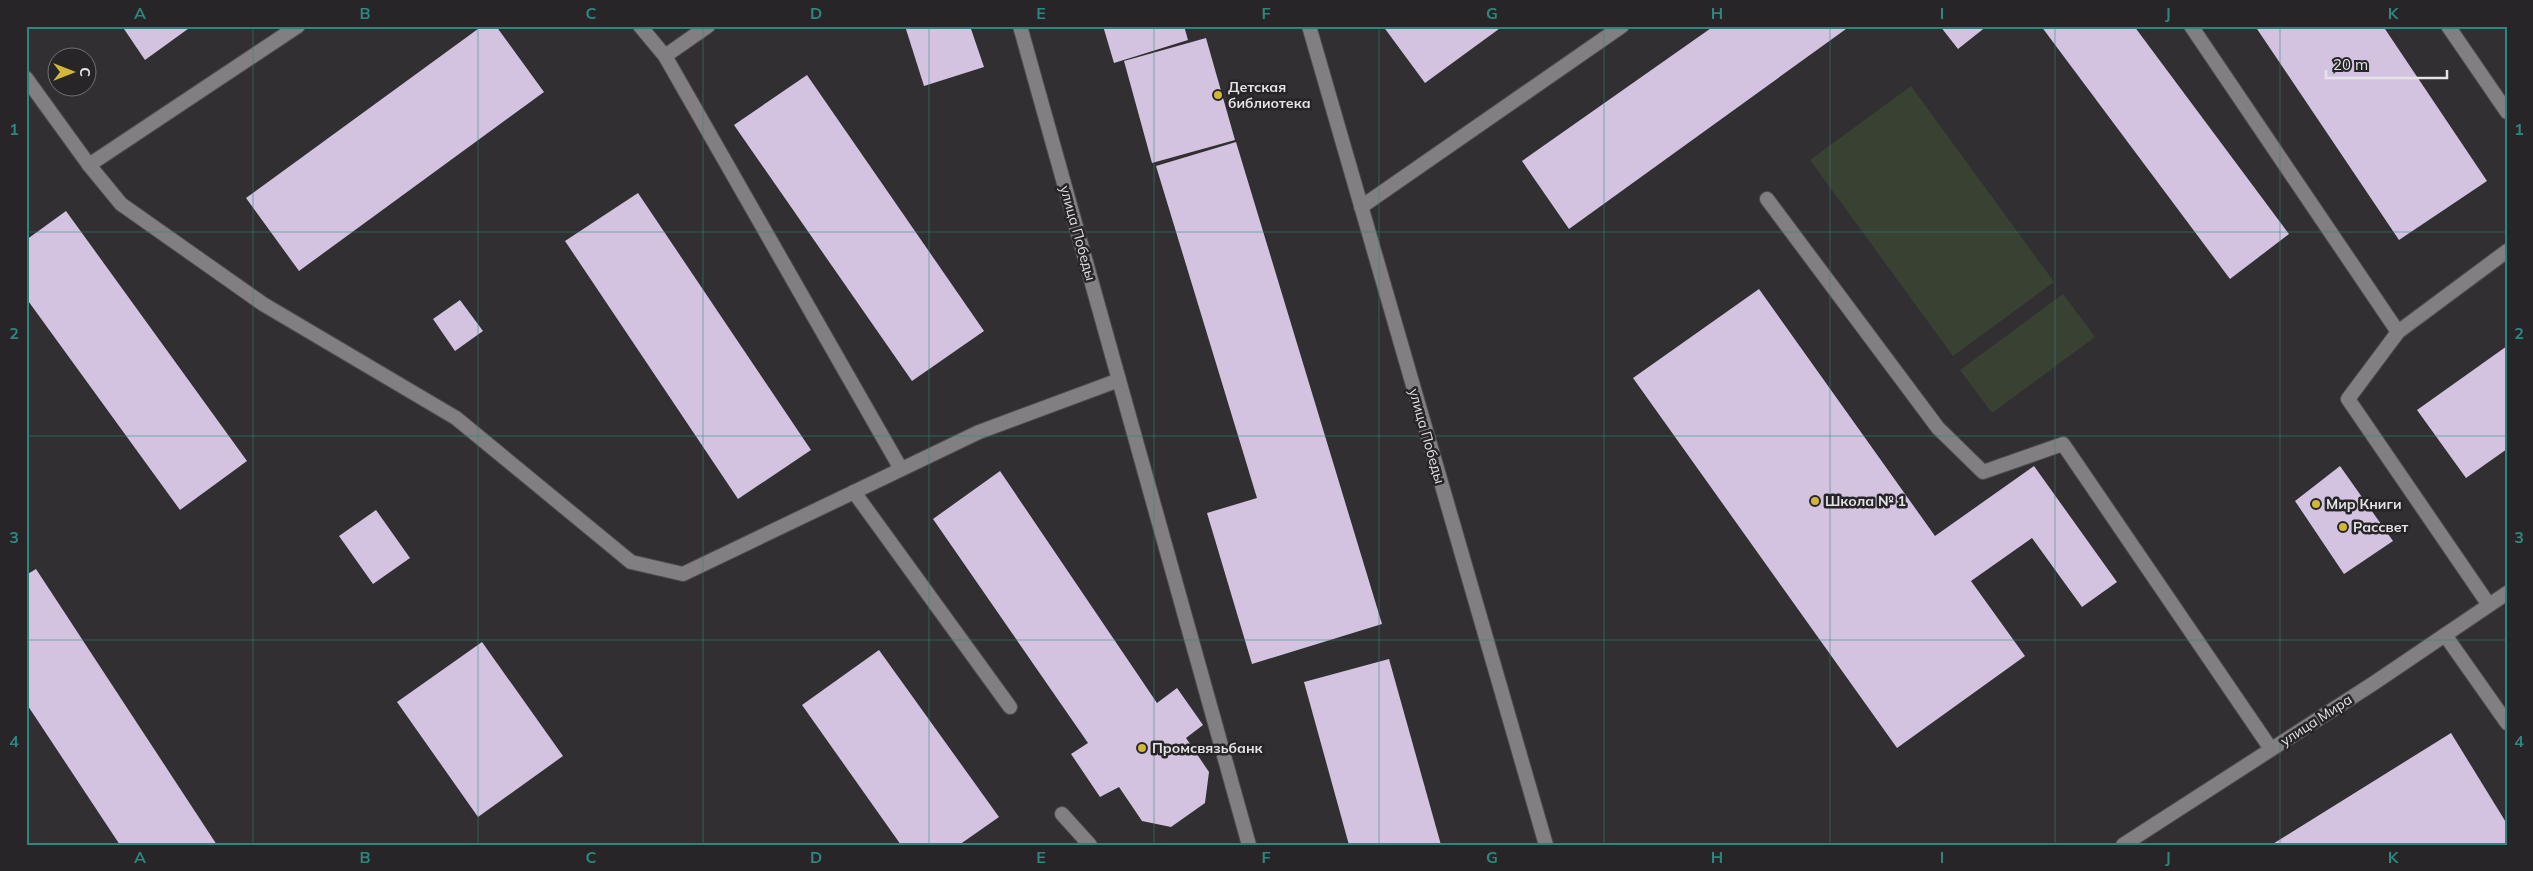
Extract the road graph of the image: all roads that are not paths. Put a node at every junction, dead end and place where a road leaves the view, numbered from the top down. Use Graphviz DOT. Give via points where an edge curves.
graph roads {
  1 [pos="298,26"];
  2 [pos="640,26"];
  3 [pos="708,26"];
  4 [pos="1020,26"];
  5 [pos="1308,26"];
  6 [pos="1622,26"];
  7 [pos="2191,26"];
  8 [pos="2448,26"];
  9 [pos="665,56"];
  10 [pos="26,78"];
  11 [pos="2507,112"];
  12 [pos="89,165"];
  13 [pos="1767,200"];
  14 [pos="1361,207"];
  15 [pos="2507,251"];
  16 [pos="2398,332"];
  17 [pos="1119,380"];
  18 [pos="902,469"];
  19 [pos="854,492"];
  20 [pos="2507,593"];
  21 [pos="2489,605"];
  22 [pos="2445,635"];
  23 [pos="1010,707"];
  24 [pos="2507,723"];
  25 [pos="2271,749"];
  26 [pos="1062,814"];
  27 [pos="1090,845"];
  28 [pos="1249,845"];
  29 [pos="1546,845"];
  30 [pos="2123,845"];
  1 -- 12 [label="street"];
  2 -- 9 [label="street"];
  3 -- 9 [label="street"];
  4 -- 17 [label="street, улица Победы"];
  5 -- 14 [label="street, улица Победы"];
  6 -- 14 [label="street"];
  7 -- 16 [label="street"];
  8 -- 11 [label="street"];
  9 -- 18 [label="street"];
  10 -- 12 [label="street"];
  12 -- 19 [label="street" via="121,204 263,304 456,418 631,562 683,574"];
  13 -- 25 [label="street" via="1938,428 1983,472 2063,444"];
  14 -- 29 [label="street, улица Победы"];
  15 -- 16 [label="street"];
  16 -- 21 [label="street" via="2348,399"];
  17 -- 18 [label="street" via="979,432"];
  17 -- 28 [label="street, улица Победы"];
  18 -- 19 [label="street"];
  19 -- 23 [label="street"];
  20 -- 21 [label="street, улица Мира"];
  21 -- 22 [label="street, улица Мира"];
  22 -- 24 [label="street"];
  22 -- 25 [label="street, улица Мира"];
  25 -- 30 [label="street, улица Мира"];
  26 -- 27 [label="street"];
}
